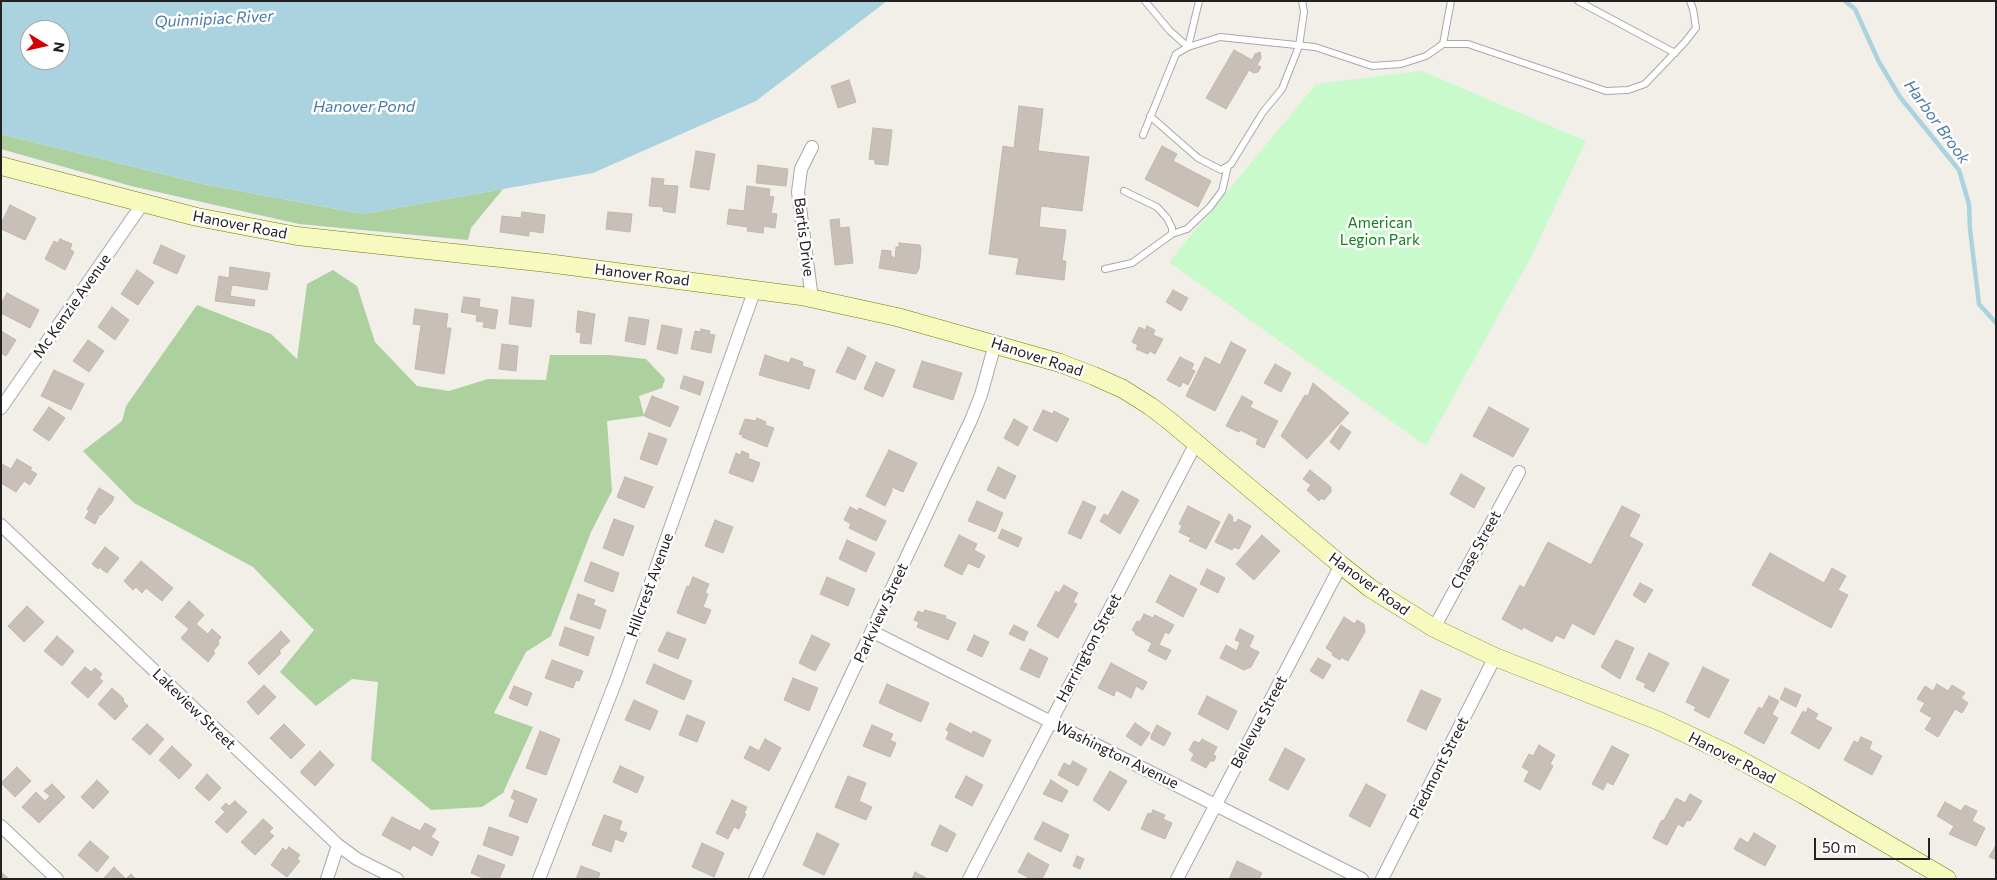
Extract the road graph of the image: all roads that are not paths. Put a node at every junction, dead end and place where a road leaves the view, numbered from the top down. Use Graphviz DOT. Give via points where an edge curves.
graph roads {
  1 [pos="1145,1"];
  2 [pos="1199,1"];
  3 [pos="1302,1"];
  4 [pos="1451,1"];
  5 [pos="1578,1"];
  6 [pos="1690,1"];
  7 [pos="1443,44"];
  8 [pos="1299,46"];
  9 [pos="1188,47"];
  10 [pos="1675,52"];
  11 [pos="1150,116"];
  12 [pos="1143,136"];
  13 [pos="812,147"];
  14 [pos="1,166"];
  15 [pos="1228,166"];
  16 [pos="1124,191"];
  17 [pos="143,203"];
  18 [pos="1172,234"];
  19 [pos="1105,269"];
  20 [pos="755,289"];
  21 [pos="812,299"];
  22 [pos="995,344"];
  23 [pos="1,408"];
  24 [pos="1196,444"];
  25 [pos="1519,472"];
  26 [pos="1,524"];
  27 [pos="1341,565"];
  28 [pos="1434,628"];
  29 [pos="873,632"];
  30 [pos="1495,656"];
  31 [pos="1050,722"];
  32 [pos="1216,804"];
  33 [pos="1,826"];
  34 [pos="338,845"];
  35 [pos="57,879"];
  36 [pos="328,879"];
  37 [pos="397,879"];
  38 [pos="539,879"];
  39 [pos="755,879"];
  40 [pos="969,879"];
  41 [pos="1177,879"];
  42 [pos="1362,879"];
  43 [pos="1382,879"];
  44 [pos="1947,879"];
  1 -- 9 [label="lane"];
  2 -- 9 [label="lane"];
  3 -- 8 [label="lane" via="1304,12"];
  4 -- 7 [label="lane"];
  5 -- 10 [label="lane"];
  6 -- 10 [label="lane" via="1696,28"];
  7 -- 8 [label="lane" via="1426,56 1401,64 1372,66"];
  7 -- 10 [label="lane" via="1481,47 1606,91 1628,90 1645,84"];
  8 -- 9 [label="lane" via="1220,37"];
  8 -- 15 [label="lane" via="1282,89"];
  9 -- 11 [label="lane" via="1176,54"];
  11 -- 12 [label="lane"];
  11 -- 15 [label="lane" via="1198,158 1221,170"];
  13 -- 21 [label="street, Bartis Drive" via="801,169 798,192"];
  14 -- 17 [label="main road, Hanover Road"];
  15 -- 18 [label="lane" via="1222,191 1210,207 1187,230"];
  16 -- 18 [label="lane" via="1157,208 1172,228"];
  17 -- 20 [label="main road, Hanover Road" via="297,236"];
  17 -- 23 [label="street, Mc Kenzie Avenue"];
  18 -- 19 [label="lane" via="1132,263"];
  20 -- 21 [label="main road, Hanover Road"];
  20 -- 38 [label="street, Hillcrest Avenue" via="614,687"];
  21 -- 22 [label="main road, Hanover Road" via="897,317"];
  22 -- 24 [label="main road, Hanover Road" via="1060,363 1123,389"];
  22 -- 29 [label="street, Parkview Street" via="971,420"];
  24 -- 27 [label="main road, Hanover Road"];
  24 -- 31 [label="street, Harrington Street"];
  25 -- 28 [label="street, Chase Street"];
  26 -- 34 [label="street, Lakeview Street"];
  27 -- 28 [label="main road, Hanover Road" via="1370,588"];
  27 -- 32 [label="street, Bellevue Street"];
  28 -- 30 [label="main road, Hanover Road"];
  29 -- 31 [label="street, Washington Avenue"];
  29 -- 39 [label="street, Parkview Street"];
  30 -- 43 [label="street, Piedmont Street"];
  30 -- 44 [label="main road, Hanover Road" via="1659,721 1731,755"];
  31 -- 32 [label="street, Washington Avenue"];
  31 -- 40 [label="street, Harrington Street"];
  32 -- 41 [label="street, Bellevue Street"];
  32 -- 42 [label="street, Washington Avenue"];
  33 -- 35 [label="street"];
  34 -- 36 [label="street"];
  34 -- 37 [label="street, Lakeview Street" via="357,859"];
}
